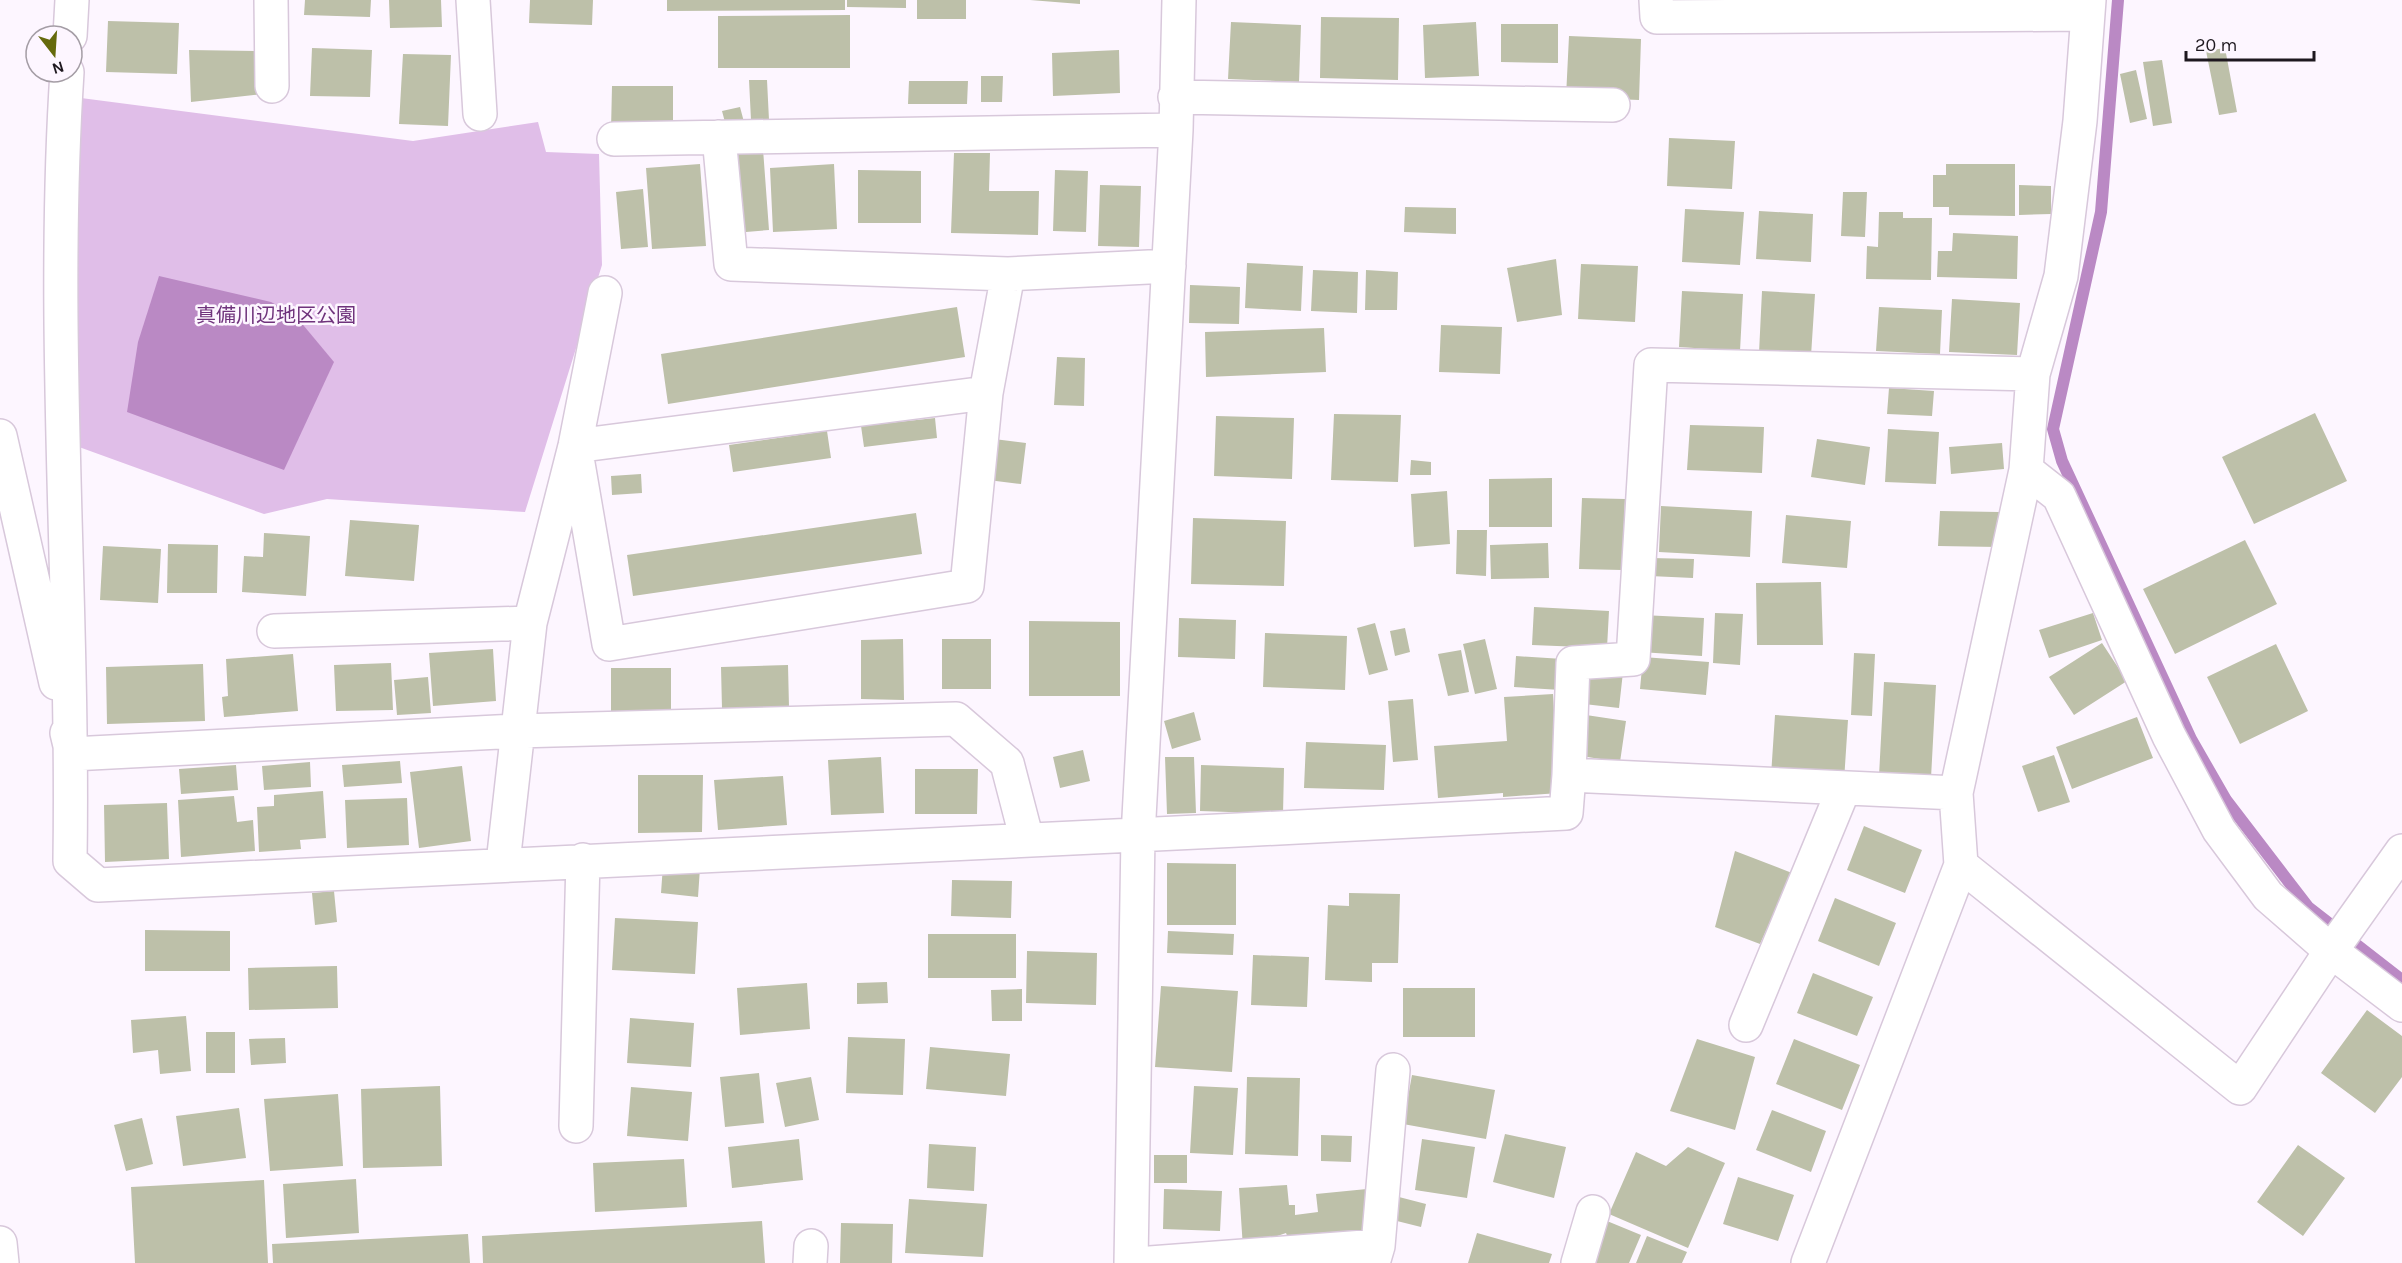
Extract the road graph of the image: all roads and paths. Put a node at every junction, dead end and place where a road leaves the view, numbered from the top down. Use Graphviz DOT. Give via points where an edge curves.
graph roads {
  1 [pos="72,0"];
  2 [pos="271,0"];
  3 [pos="473,0"];
  4 [pos="1179,0"];
  5 [pos="1656,0"];
  6 [pos="2088,7"];
  7 [pos="71,24"];
  8 [pos="66,84"];
  9 [pos="272,87"];
  10 [pos="1175,98"];
  11 [pos="1613,105"];
  12 [pos="480,114"];
  13 [pos="1176,130"];
  14 [pos="719,137"];
  15 [pos="614,138"];
  16 [pos="1169,266"];
  17 [pos="1008,274"];
  18 [pos="605,293"];
  19 [pos="2033,374"];
  20 [pos="986,393"];
  21 [pos="0,436"];
  22 [pos="575,447"];
  23 [pos="2026,470"];
  24 [pos="530,623"];
  25 [pos="274,631"];
  26 [pos="517,731"];
  27 [pos="72,754"];
  28 [pos="1569,775"];
  29 [pos="1844,788"];
  30 [pos="1956,793"];
  31 [pos="1138,836"];
  32 [pos="1027,840"];
  33 [pos="2402,851"];
  34 [pos="583,860"];
  35 [pos="503,863"];
  36 [pos="1960,865"];
  37 [pos="2340,938"];
  38 [pos="2402,1005"];
  39 [pos="1746,1025"];
  40 [pos="1393,1070"];
  41 [pos="576,1126"];
  42 [pos="1593,1212"];
  43 [pos="0,1243"];
  44 [pos="1376,1254"];
  45 [pos="3,1263"];
  46 [pos="1131,1263"];
  47 [pos="1150,1263"];
  48 [pos="1578,1263"];
  49 [pos="1808,1263"];
  1 -- 7 [label="street"];
  2 -- 9 [label="street"];
  3 -- 12 [label="street"];
  4 -- 10 [label="street"];
  5 -- 6 [label="street" via="1657,17"];
  6 -- 19 [label="street" via="2080,122 2061,276"];
  8 -- 27 [label="street" via="60,221"];
  10 -- 11 [label="street"];
  10 -- 13 [label="street"];
  13 -- 14 [label="street"];
  13 -- 16 [label="street"];
  14 -- 15 [label="street"];
  14 -- 17 [label="street" via="731,264"];
  16 -- 17 [label="street"];
  16 -- 31 [label="street"];
  17 -- 20 [label="street"];
  18 -- 22 [label="street"];
  19 -- 23 [label="street"];
  19 -- 28 [label="street" via="1651,365 1633,659 1574,663"];
  20 -- 22 [label="street"];
  20 -- 22 [label="street" via="967,586 609,644"];
  21 -- 27 [label="street"];
  22 -- 24 [label="street"];
  23 -- 30 [label="street"];
  23 -- 37 [label="street" via="2059,496 2169,736 2219,830 2268,896"];
  24 -- 25 [label="street"];
  24 -- 26 [label="street"];
  26 -- 27 [label="street"];
  26 -- 32 [label="street" via="956,719 1007,762"];
  26 -- 35 [label="street"];
  27 -- 35 [label="street" via="70,861 98,885"];
  28 -- 29 [label="street"];
  28 -- 31 [label="street" via="1566,813"];
  29 -- 30 [label="street"];
  29 -- 39 [label="street"];
  30 -- 36 [label="street"];
  31 -- 32 [label="street"];
  31 -- 46 [label="street"];
  32 -- 34 [label="street"];
  33 -- 37 [label="street"];
  34 -- 35 [label="street"];
  34 -- 41 [label="street"];
  36 -- 37 [label="street" via="2240,1088"];
  36 -- 49 [label="street"];
  37 -- 38 [label="street"];
  40 -- 44 [label="street"];
  42 -- 48 [label="street"];
  43 -- 45 [label="street"];
  44 -- 47 [label="street"];
}
